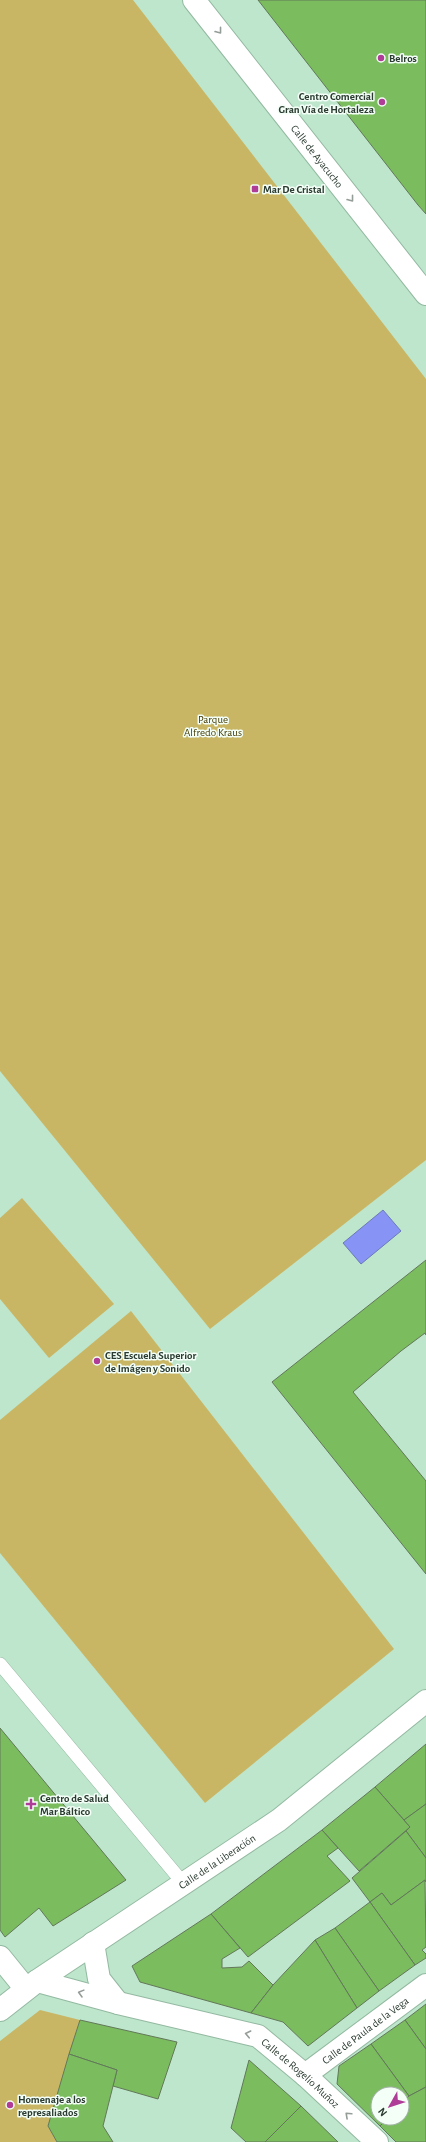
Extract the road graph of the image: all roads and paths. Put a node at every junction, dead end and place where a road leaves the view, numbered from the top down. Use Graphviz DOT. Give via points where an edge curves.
graph roads {
  1 [pos="194,0"];
  2 [pos="426,294"];
  3 [pos="0,1664"];
  4 [pos="426,1701"];
  5 [pos="184,1884"];
  6 [pos="93,1943"];
  7 [pos="0,1957"];
  8 [pos="31,1985"];
  9 [pos="426,1985"];
  10 [pos="118,2003"];
  11 [pos="0,2010"];
  12 [pos="305,2075"];
  13 [pos="377,2142"];
  1 -- 2 [label="street, Calle de Ayacucho, one-way"];
  3 -- 5 [label="lane"];
  4 -- 5 [label="street, Calle de la Liberación" via="279,1820"];
  5 -- 6 [label="street, Calle de la Liberación"];
  6 -- 8 [label="street, Calle de la Liberación"];
  6 -- 10 [label="street" via="99,1979"];
  7 -- 8 [label="street"];
  10 -- 8 [label="street, Calle de Rogelio Muñoz, one-way"];
  8 -- 11 [label="street, Calle de la Liberación"];
  9 -- 12 [label="street, Calle de Paula de la Vega"];
  12 -- 10 [label="street, Calle de Rogelio Muñoz, one-way" via="258,2036"];
  13 -- 12 [label="street, Calle de Rogelio Muñoz, one-way"];
}
